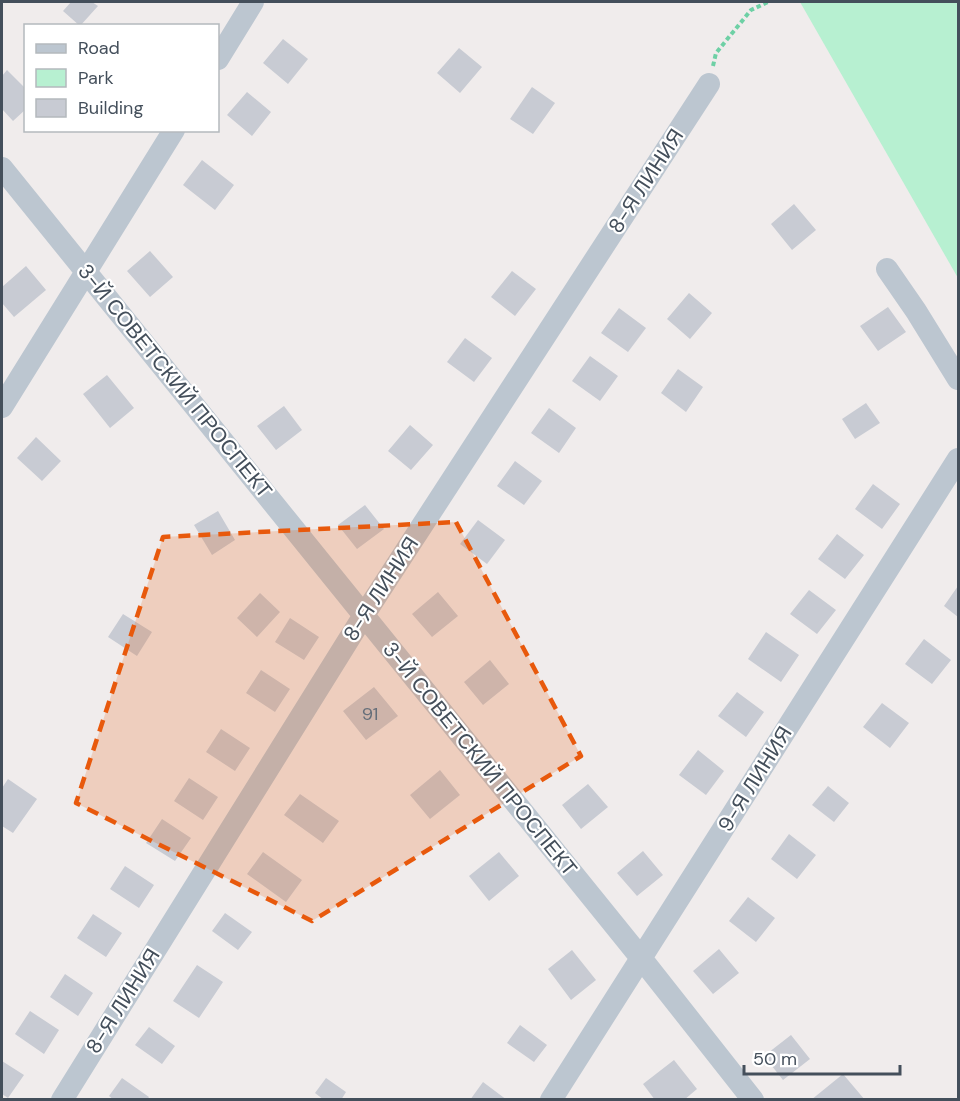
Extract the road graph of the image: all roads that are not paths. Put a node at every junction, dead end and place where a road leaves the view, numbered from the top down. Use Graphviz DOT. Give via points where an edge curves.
graph roads {
  1 [pos="253,2"];
  2 [pos="219,57"];
  3 [pos="709,84"];
  4 [pos="173,132"];
  5 [pos="2,168"];
  6 [pos="887,269"];
  7 [pos="87,272"];
  8 [pos="958,379"];
  9 [pos="2,407"];
  10 [pos="958,459"];
  11 [pos="364,615"];
  12 [pos="641,958"];
  13 [pos="62,1100"];
  14 [pos="551,1100"];
  15 [pos="753,1100"];
  1 -- 2 [label="street"];
  3 -- 11 [label="street, 8-Я ЛИНИЯ"];
  4 -- 7 [label="street"];
  5 -- 7 [label="street, 3-Й СОВЕТСКИЙ ПРОСПЕКТ"];
  6 -- 8 [label="street"];
  7 -- 9 [label="street"];
  7 -- 11 [label="street, 3-Й СОВЕТСКИЙ ПРОСПЕКТ"];
  10 -- 12 [label="street, 9-Я ЛИНИЯ"];
  11 -- 12 [label="street, 3-Й СОВЕТСКИЙ ПРОСПЕКТ"];
  11 -- 13 [label="street, 8-Я ЛИНИЯ"];
  12 -- 14 [label="street, 9-Я ЛИНИЯ"];
  12 -- 15 [label="street, 3-Й СОВЕТСКИЙ ПРОСПЕКТ"];
}
